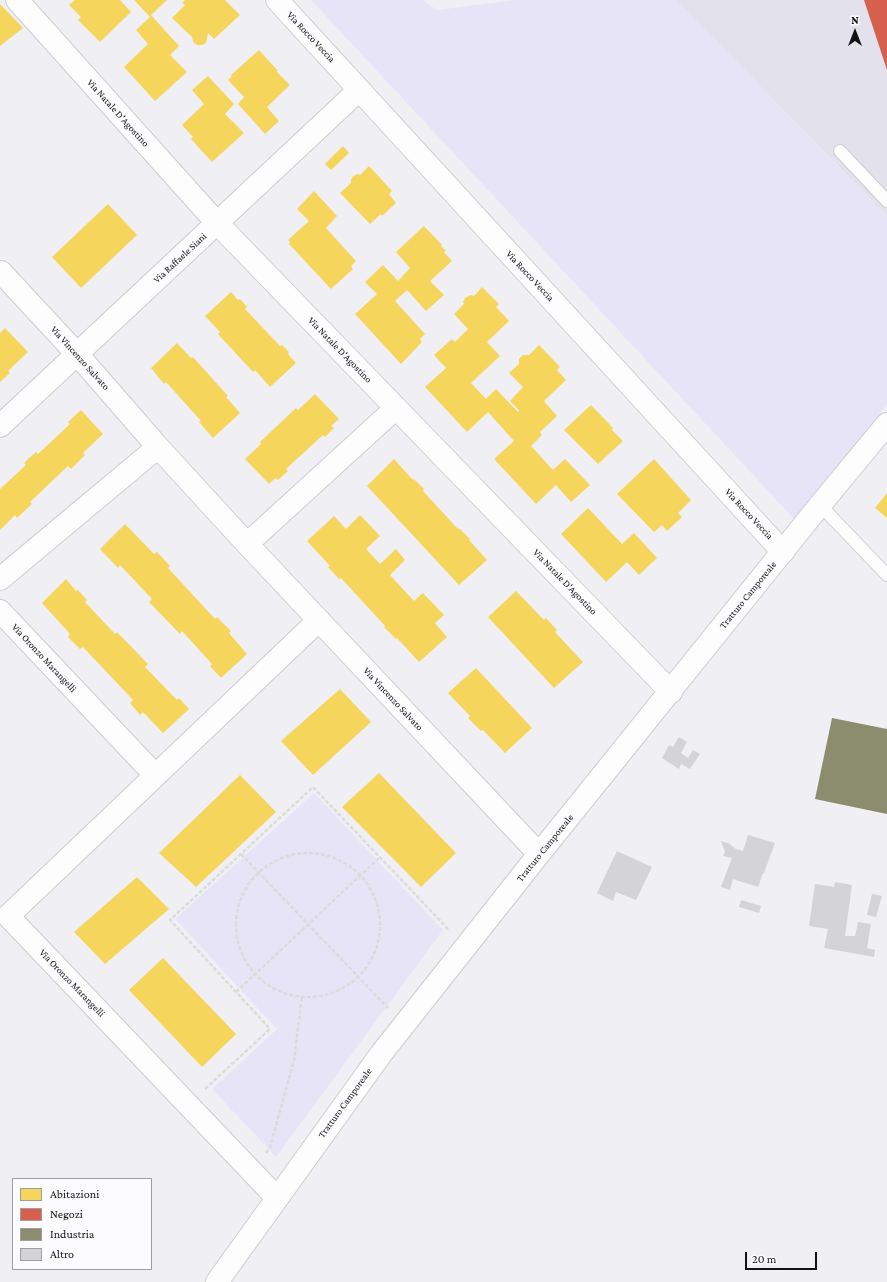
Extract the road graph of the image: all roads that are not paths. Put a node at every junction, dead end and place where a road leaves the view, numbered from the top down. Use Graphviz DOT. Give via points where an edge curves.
graph roads {
  1 [pos="17,0"];
  2 [pos="277,0"];
  3 [pos="359,90"];
  4 [pos="840,151"];
  5 [pos="887,201"];
  6 [pos="217,223"];
  7 [pos="0,272"];
  8 [pos="77,354"];
  9 [pos="396,408"];
  10 [pos="0,426"];
  11 [pos="887,426"];
  12 [pos="158,448"];
  13 [pos="820,505"];
  14 [pos="247,544"];
  15 [pos="783,552"];
  16 [pos="887,575"];
  17 [pos="0,579"];
  18 [pos="0,611"];
  19 [pos="319,620"];
  20 [pos="671,692"];
  21 [pos="155,775"];
  22 [pos="539,854"];
  23 [pos="277,1198"];
  24 [pos="217,1282"];
  1 -- 6 [label="street, Via Natale D'Agostino"];
  2 -- 3 [label="street, Via Rocco Veccia"];
  3 -- 6 [label="street, Via Raffaele Siani"];
  3 -- 15 [label="street, Via Rocco Veccia"];
  4 -- 5 [label="lane"];
  6 -- 8 [label="street, Via Raffaele Siani"];
  6 -- 9 [label="street, Via Natale D'Agostino"];
  7 -- 8 [label="street, Via Vincenzo Salvato"];
  8 -- 10 [label="street, Via Raffaele Siani"];
  8 -- 12 [label="street, Via Vincenzo Salvato"];
  9 -- 14 [label="street"];
  9 -- 20 [label="street, Via Natale D'Agostino"];
  11 -- 13 [label="street, Tratturo Camporeale"];
  12 -- 14 [label="street, Via Vincenzo Salvato"];
  12 -- 17 [label="street"];
  13 -- 15 [label="street, Tratturo Camporeale"];
  13 -- 16 [label="lane"];
  14 -- 19 [label="street, Via Vincenzo Salvato"];
  15 -- 20 [label="street, Tratturo Camporeale"];
  18 -- 21 [label="street, Via Oronzo Marangelli"];
  19 -- 21 [label="street, Via Oronzo Marangelli"];
  19 -- 22 [label="street, Via Vincenzo Salvato"];
  20 -- 22 [label="street, Tratturo Camporeale"];
  21 -- 23 [label="street, Via Oronzo Marangelli" via="8,916"];
  22 -- 23 [label="street, Tratturo Camporeale" via="380,1054"];
  23 -- 24 [label="street, Tratturo Camporeale"];
}
